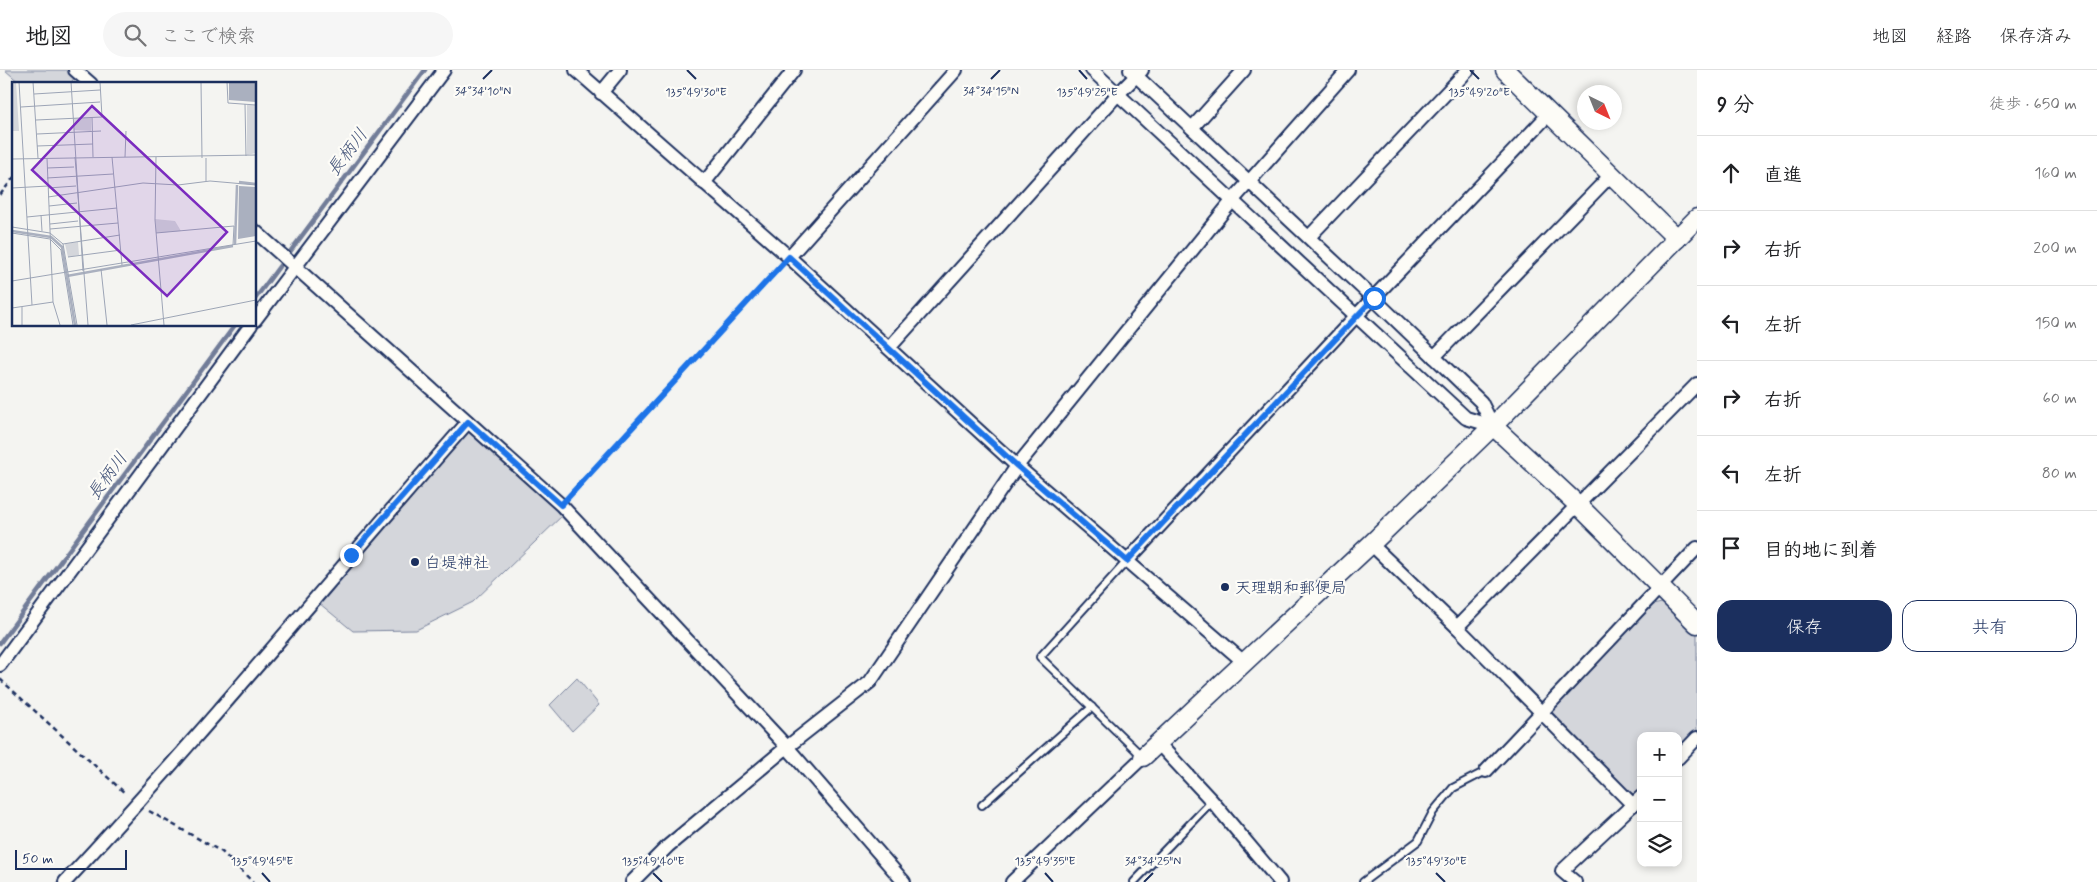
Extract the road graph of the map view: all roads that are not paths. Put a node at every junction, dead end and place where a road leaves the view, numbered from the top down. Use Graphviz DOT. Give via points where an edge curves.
graph roads {
  1 [pos="75,70"];
  2 [pos="444,70"];
  3 [pos="576,70"];
  4 [pos="620,70"];
  5 [pos="794,70"];
  6 [pos="956,70"];
  7 [pos="1092,70"];
  8 [pos="1244,70"];
  9 [pos="1348,70"];
  10 [pos="1468,70"];
  11 [pos="1505,70"];
  12 [pos="1136,72"];
  13 [pos="88,82"];
  14 [pos="601,93"];
  15 [pos="1117,95"];
  16 [pos="1549,114"];
  17 [pos="1192,128"];
  18 [pos="1611,175"];
  19 [pos="1250,181"];
  20 [pos="704,183"];
  21 [pos="1232,201"];
  22 [pos="1697,218"];
  23 [pos="256,232"];
  24 [pos="1309,237"];
  25 [pos="1677,239"];
  26 [pos="789,257"];
  27 [pos="295,266"];
  28 [pos="1374,298"];
  29 [pos="1357,315"];
  30 [pos="256,319"];
  31 [pos="250,326"];
  32 [pos="889,348"];
  33 [pos="1434,357"];
  34 [pos="1697,384"];
  35 [pos="468,422"];
  36 [pos="1494,426"];
  37 [pos="1017,466"];
  38 [pos="1578,505"];
  39 [pos="1371,544"];
  40 [pos="1697,548"];
  41 [pos="1127,561"];
  42 [pos="1659,588"];
  43 [pos="1697,624"];
  44 [pos="1457,627"];
  45 [pos="1245,663"];
  46 [pos="0,665"];
  47 [pos="1092,707"];
  48 [pos="1540,712"];
  49 [pos="1697,738"];
  50 [pos="1158,743"];
  51 [pos="787,747"];
  52 [pos="1682,754"];
  53 [pos="1143,757"];
  54 [pos="1486,770"];
  55 [pos="1212,801"];
  56 [pos="1637,801"];
  57 [pos="982,805"];
  58 [pos="65,882"];
  59 [pos="632,882"];
  60 [pos="904,882"];
  61 [pos="1012,882"];
  62 [pos="1134,882"];
  63 [pos="1280,882"];
  64 [pos="1363,882"];
  65 [pos="1575,882"];
  1 -- 13 [label="street"];
  2 -- 27 [label="street"];
  3 -- 14 [label="street"];
  4 -- 14 [label="street"];
  5 -- 20 [label="street"];
  6 -- 26 [label="street"];
  7 -- 15 [label="street"];
  8 -- 17 [label="street"];
  9 -- 19 [label="street"];
  10 -- 24 [label="street"];
  11 -- 16 [label="street"];
  12 -- 15 [label="street"];
  12 -- 17 [label="street"];
  14 -- 20 [label="street"];
  15 -- 21 [label="street"];
  15 -- 32 [label="street"];
  16 -- 18 [label="street"];
  16 -- 28 [label="street"];
  17 -- 19 [label="street"];
  18 -- 25 [label="street"];
  18 -- 33 [label="street"];
  19 -- 21 [label="street"];
  19 -- 24 [label="street"];
  20 -- 26 [label="street"];
  21 -- 29 [label="street"];
  21 -- 37 [label="street"];
  22 -- 25 [label="street"];
  23 -- 27 [label="street"];
  24 -- 28 [label="street"];
  25 -- 36 [label="street"];
  26 -- 32 [label="street"];
  27 -- 30 [label="street"];
  27 -- 35 [label="street"];
  28 -- 29 [label="street"];
  28 -- 33 [label="street"];
  29 -- 36 [label="street" via="1466,418"];
  29 -- 41 [label="street"];
  31 -- 46 [label="street"];
  32 -- 37 [label="street"];
  33 -- 36 [label="street" via="1481,402"];
  34 -- 38 [label="street"];
  35 -- 51 [label="street" via="561,505"];
  35 -- 58 [label="street" via="137,804"];
  36 -- 38 [label="street"];
  36 -- 39 [label="street"];
  37 -- 41 [label="street"];
  37 -- 51 [label="street" via="870,682"];
  38 -- 42 [label="street"];
  38 -- 44 [label="street"];
  39 -- 44 [label="street"];
  39 -- 45 [label="street"];
  40 -- 42 [label="street"];
  41 -- 45 [label="street"];
  41 -- 47 [label="lane" via="1040,657"];
  42 -- 43 [label="street"];
  42 -- 48 [label="street"];
  44 -- 48 [label="street"];
  45 -- 50 [label="street"];
  47 -- 53 [label="lane"];
  47 -- 57 [label="lane"];
  48 -- 54 [label="street"];
  48 -- 56 [label="street"];
  49 -- 52 [label="street"];
  50 -- 53 [label="street"];
  50 -- 55 [label="street"];
  51 -- 59 [label="street" via="668,846"];
  51 -- 60 [label="street"];
  53 -- 61 [label="street"];
  54 -- 64 [label="lane" via="1453,788 1433,812 1418,841"];
  55 -- 62 [label="lane"];
  55 -- 63 [label="street"];
  56 -- 65 [label="street" via="1562,871"];
}
